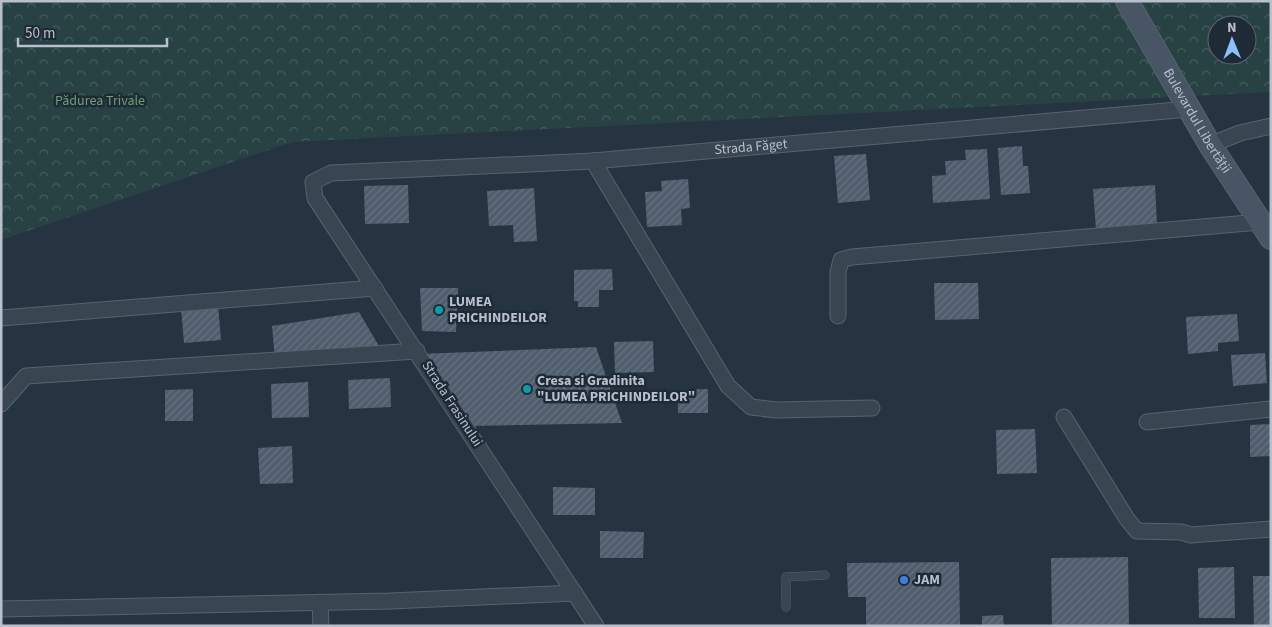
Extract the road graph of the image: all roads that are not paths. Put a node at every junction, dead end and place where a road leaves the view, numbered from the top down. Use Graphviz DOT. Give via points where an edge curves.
graph roads {
  1 [pos="1127,1"];
  2 [pos="1189,109"];
  3 [pos="1271,126"];
  4 [pos="1210,145"];
  5 [pos="593,161"];
  6 [pos="313,182"];
  7 [pos="1265,230"];
  8 [pos="375,288"];
  9 [pos="838,316"];
  10 [pos="1,318"];
  11 [pos="417,351"];
  12 [pos="1,404"];
  13 [pos="872,408"];
  14 [pos="1271,409"];
  15 [pos="1064,416"];
  16 [pos="1147,422"];
  17 [pos="1271,529"];
  18 [pos="825,575"];
  19 [pos="575,593"];
  20 [pos="320,602"];
  21 [pos="786,607"];
  22 [pos="1,609"];
  23 [pos="321,626"];
  24 [pos="596,626"];
  1 -- 2 [label="main road, Bulevardul Libertății"];
  2 -- 4 [label="main road, Bulevardul Libertății"];
  2 -- 5 [label="street, Strada Făget"];
  3 -- 4 [label="street" via="1240,132"];
  4 -- 7 [label="main road, Bulevardul Libertății"];
  5 -- 6 [label="street, Strada Făget" via="331,173"];
  5 -- 13 [label="street" via="728,386 751,407 776,410"];
  6 -- 8 [label="street, Strada Frasinului" via="315,198"];
  7 -- 9 [label="street" via="852,257 841,260 838,272"];
  8 -- 10 [label="street"];
  8 -- 11 [label="street, Strada Frasinului"];
  11 -- 12 [label="street" via="26,376"];
  11 -- 19 [label="street, Strada Frasinului"];
  14 -- 16 [label="street"];
  15 -- 17 [label="street" via="1137,531 1191,535"];
  18 -- 21 [label="lane" via="786,577"];
  19 -- 20 [label="street"];
  19 -- 24 [label="street, Strada Frasinului"];
  20 -- 22 [label="street"];
  20 -- 23 [label="street"];
}
